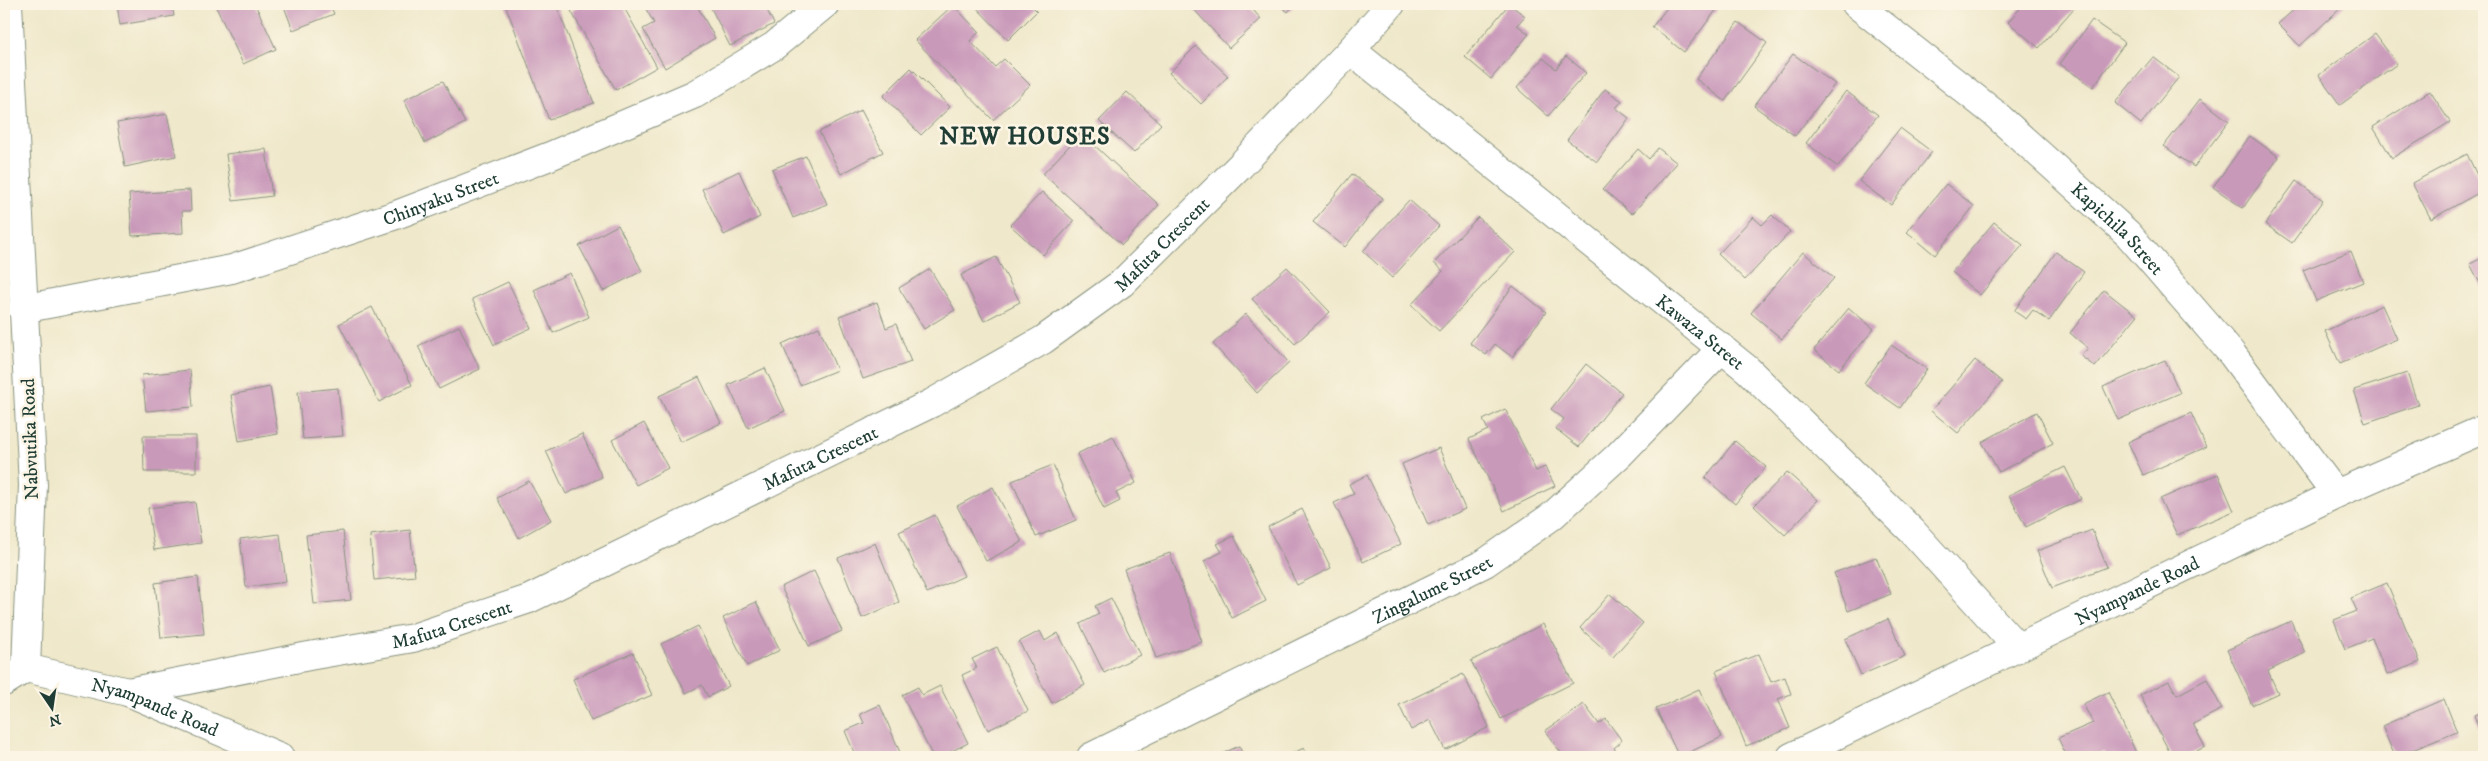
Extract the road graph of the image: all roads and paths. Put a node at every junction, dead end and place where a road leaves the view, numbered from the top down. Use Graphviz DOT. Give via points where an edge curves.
graph roads {
  1 [pos="8,4"];
  2 [pos="825,4"];
  3 [pos="1390,4"];
  4 [pos="1856,4"];
  5 [pos="1351,50"];
  6 [pos="22,309"];
  7 [pos="1722,348"];
  8 [pos="2484,430"];
  9 [pos="2336,494"];
  10 [pos="2018,648"];
  11 [pos="15,675"];
  12 [pos="128,692"];
  13 [pos="280,757"];
  14 [pos="1091,757"];
  15 [pos="1791,757"];
  1 -- 6 [label="street, Nabvutika Road"];
  2 -- 6 [label="street, Chinyaku Street" via="774,46 695,94 550,156 396,215 232,269"];
  3 -- 5 [label="street, Mafuta Crescent"];
  4 -- 9 [label="street, Kapichila Street" via="1994,113 2128,234 2232,354"];
  5 -- 7 [label="street, Kawaza Street"];
  5 -- 12 [label="street, Mafuta Crescent" via="1122,283 1043,340 932,403 529,599 413,638"];
  6 -- 11 [label="street, Nabvutika Road" via="33,485"];
  7 -- 10 [label="street, Kawaza Street" via="1912,531"];
  7 -- 14 [label="street, Zingalume Street" via="1612,461 1552,516 1485,563"];
  8 -- 9 [label="street, Nyampande Road"];
  9 -- 10 [label="street, Nyampande Road"];
  10 -- 15 [label="street, Nyampande Road"];
  11 -- 12 [label="street, Nyampande Road"];
  12 -- 13 [label="street, Nyampande Road"];
}
